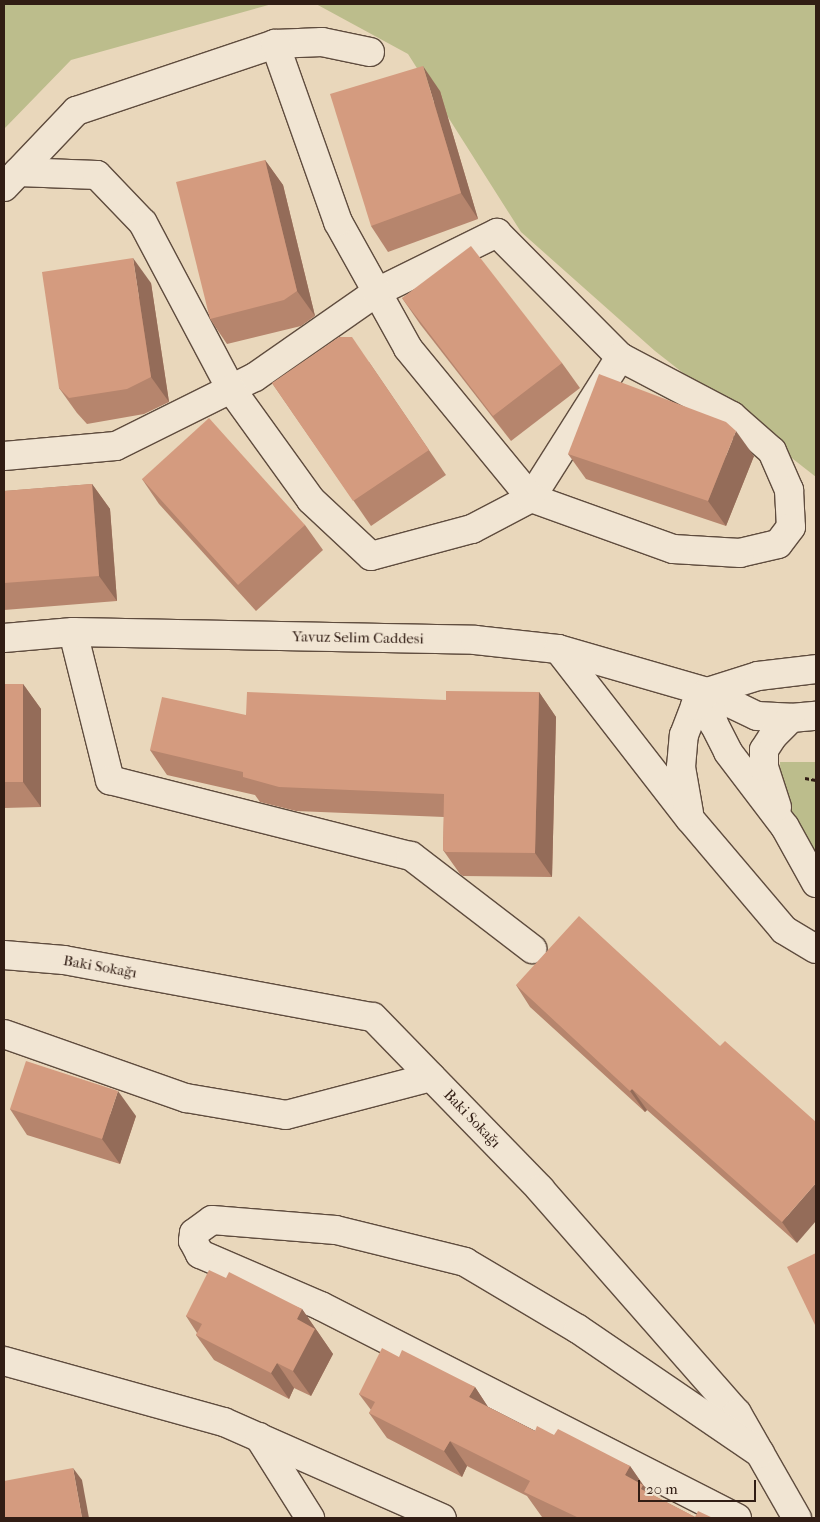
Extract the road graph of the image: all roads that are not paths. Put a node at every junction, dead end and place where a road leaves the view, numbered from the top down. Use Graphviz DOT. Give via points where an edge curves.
graph roads {
  1 [pos="275,44"];
  2 [pos="370,52"];
  3 [pos="11,179"];
  4 [pos="377,292"];
  5 [pos="620,357"];
  6 [pos="231,389"];
  7 [pos="4,456"];
  8 [pos="531,498"];
  9 [pos="73,632"];
  10 [pos="4,638"];
  11 [pos="558,649"];
  12 [pos="816,669"];
  13 [pos="707,692"];
  14 [pos="804,717"];
  15 [pos="690,819"];
  16 [pos="785,827"];
  17 [pos="816,883"];
  18 [pos="532,949"];
  19 [pos="816,949"];
  20 [pos="4,955"];
  21 [pos="4,1034"];
  22 [pos="431,1076"];
  23 [pos="4,1361"];
  24 [pos="259,1437"];
  25 [pos="760,1453"];
  26 [pos="310,1518"];
  27 [pos="442,1518"];
  28 [pos="736,1518"];
  29 [pos="797,1518"];
  1 -- 2 [label="street" via="322,42"];
  1 -- 3 [label="street" via="76,111"];
  1 -- 4 [label="street" via="338,222"];
  3 -- 6 [label="street" via="97,175 143,223"];
  4 -- 5 [label="street" via="497,233"];
  4 -- 6 [label="street" via="255,378"];
  4 -- 8 [label="street" via="408,348"];
  5 -- 8 [label="street"];
  5 -- 8 [label="street" via="732,416 772,451 789,490 791,527 778,544 740,553 673,549"];
  6 -- 7 [label="street" via="116,446"];
  6 -- 8 [label="street" via="311,500 371,556 472,529"];
  9 -- 10 [label="street, Yavuz Selim Caddesi"];
  9 -- 11 [label="street, Yavuz Selim Caddesi" via="476,640"];
  9 -- 18 [label="street" via="110,780 411,856"];
  11 -- 13 [label="street, Yavuz Selim Caddesi"];
  11 -- 15 [label="street"];
  12 -- 13 [label="street" via="758,676"];
  13 -- 14 [label="street, Yavuz Selim Caddesi" via="757,716"];
  13 -- 15 [label="street" via="694,706 684,735 681,767"];
  13 -- 16 [label="street" via="714,724 728,752"];
  14 -- 16 [label="street" via="773,736 764,750 769,787"];
  15 -- 19 [label="street" via="784,930"];
  16 -- 17 [label="street"];
  20 -- 22 [label="street, Baki Sokağı" via="64,960 373,1017"];
  21 -- 22 [label="street" via="186,1098 286,1115"];
  22 -- 25 [label="street, Baki Sokağı" via="540,1189 737,1413"];
  23 -- 24 [label="street" via="224,1422"];
  24 -- 26 [label="street"];
  24 -- 27 [label="street"];
  25 -- 28 [label="street" via="578,1329 465,1262 336,1230 212,1220 194,1233 193,1241 200,1254 321,1306"];
  25 -- 29 [label="street, Baki Sokağı"];
}
